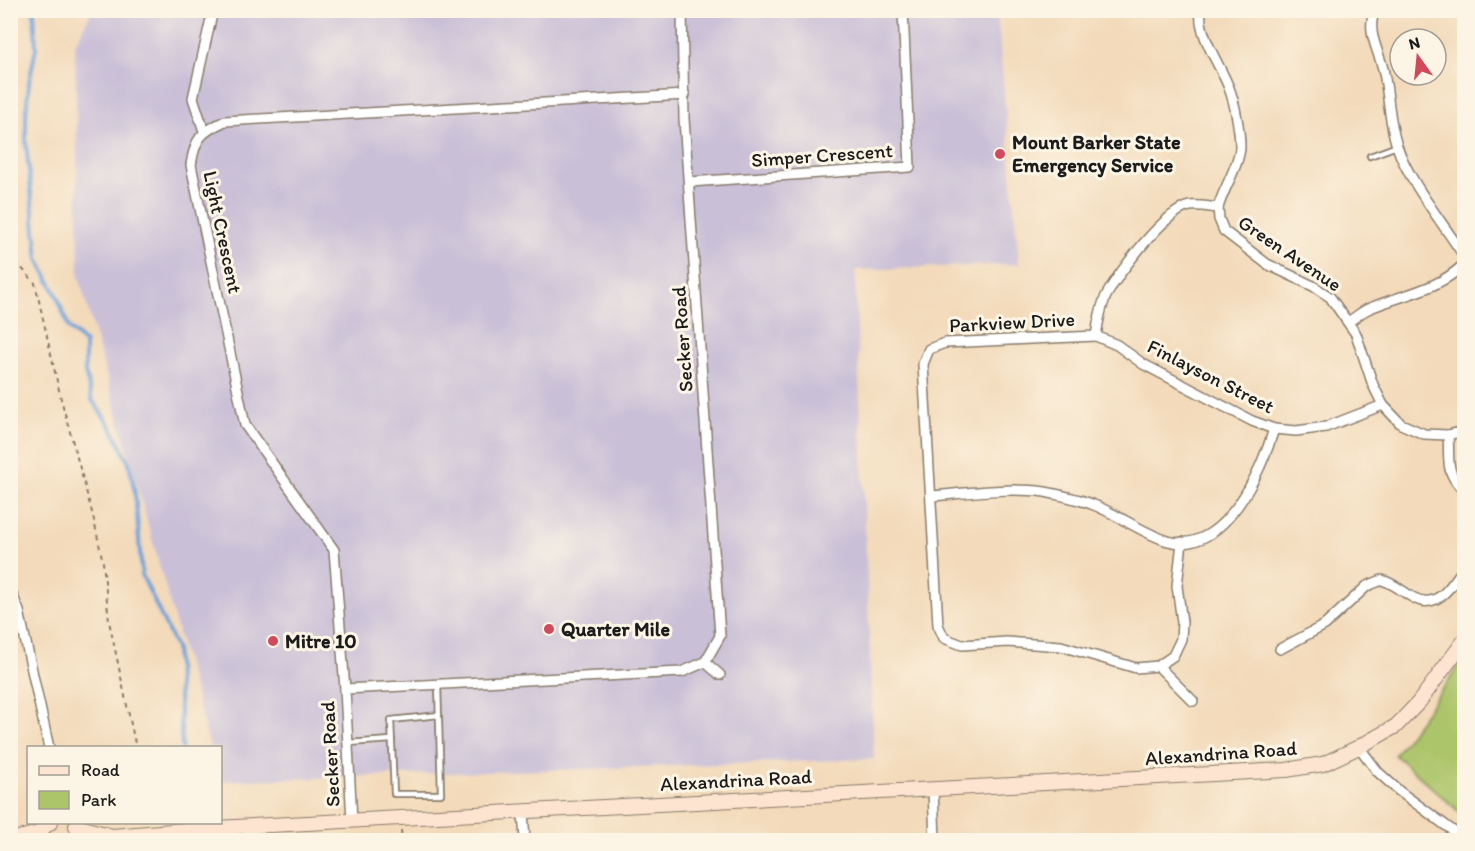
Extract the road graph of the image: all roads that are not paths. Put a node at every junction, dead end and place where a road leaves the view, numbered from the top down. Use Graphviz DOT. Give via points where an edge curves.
graph roads {
  1 [pos="213,10"];
  2 [pos="682,10"];
  3 [pos="903,10"];
  4 [pos="1201,10"];
  5 [pos="1375,10"];
  6 [pos="685,95"];
  7 [pos="204,131"];
  8 [pos="1397,146"];
  9 [pos="1370,156"];
  10 [pos="689,182"];
  11 [pos="1218,208"];
  12 [pos="1464,256"];
  13 [pos="1464,264"];
  14 [pos="1348,322"];
  15 [pos="1096,336"];
  16 [pos="1383,405"];
  17 [pos="1274,429"];
  18 [pos="1464,431"];
  19 [pos="1448,435"];
  20 [pos="1464,491"];
  21 [pos="931,496"];
  22 [pos="1182,542"];
  23 [pos="1464,568"];
  24 [pos="10,589"];
  25 [pos="15,612"];
  26 [pos="1464,640"];
  27 [pos="1280,649"];
  28 [pos="705,662"];
  29 [pos="1158,666"];
  30 [pos="720,675"];
  31 [pos="438,684"];
  32 [pos="345,689"];
  33 [pos="1192,701"];
  34 [pos="439,715"];
  35 [pos="392,740"];
  36 [pos="348,743"];
  37 [pos="49,746"];
  38 [pos="1359,747"];
  39 [pos="933,789"];
  40 [pos="523,812"];
  41 [pos="352,821"];
  42 [pos="73,824"];
  43 [pos="43,829"];
  44 [pos="109,838"];
  45 [pos="1464,839"];
  46 [pos="10,840"];
  47 [pos="84,840"];
  48 [pos="525,840"];
  49 [pos="935,840"];
  1 -- 7 [label="street" via="192,98"];
  2 -- 6 [label="street, Secker Road"];
  3 -- 10 [label="street, Simper Crescent" via="910,167"];
  4 -- 11 [label="street" via="1204,35 1234,104 1240,146"];
  5 -- 8 [label="street" via="1371,34 1384,71"];
  6 -- 7 [label="street" via="225,121"];
  6 -- 10 [label="street, Secker Road"];
  7 -- 32 [label="street, Light Crescent" via="194,148 191,165 245,425 334,550"];
  8 -- 9 [label="lane"];
  8 -- 12 [label="street"];
  10 -- 28 [label="street, Secker Road" via="720,636"];
  11 -- 14 [label="street, Green Avenue" via="1224,231 1267,264 1330,297"];
  11 -- 15 [label="street, Parkview Drive" via="1186,208 1174,213 1149,237 1107,296 1098,316"];
  13 -- 14 [label="street" via="1435,284 1367,310"];
  14 -- 16 [label="street, Green Avenue"];
  15 -- 17 [label="street, Finlayson Street" via="1252,421"];
  15 -- 21 [label="street, Parkview Drive" via="945,343 928,350 923,364"];
  16 -- 17 [label="street, Finlayson Street" via="1326,427"];
  16 -- 19 [label="street, Green Avenue" via="1401,424 1424,434"];
  17 -- 22 [label="street" via="1244,499 1219,527 1201,538"];
  18 -- 19 [label="street, Green Avenue"];
  19 -- 20 [label="street" via="1449,468"];
  21 -- 22 [label="street" via="1045,492 1092,504 1168,541"];
  21 -- 29 [label="street, Parkview Drive" via="938,625 944,638 962,645 1007,642 1061,646 1136,668"];
  22 -- 29 [label="street" via="1177,586 1181,639 1173,656"];
  23 -- 27 [label="street" via="1444,595 1431,602 1416,600 1382,580 1367,586 1325,625"];
  24 -- 25 [label="street"];
  25 -- 37 [label="street"];
  26 -- 38 [label="main road, Alexandrina Road" via="1419,702 1396,726"];
  28 -- 30 [label="street"];
  28 -- 31 [label="street, Secker Road" via="682,672"];
  29 -- 33 [label="street"];
  31 -- 32 [label="street, Secker Road"];
  31 -- 34 [label="lane"];
  32 -- 36 [label="street, Secker Road"];
  34 -- 35 [label="lane" via="391,720"];
  34 -- 35 [label="lane" via="441,794 394,794"];
  35 -- 36 [label="lane"];
  36 -- 41 [label="street, Secker Road"];
  38 -- 39 [label="main road, Alexandrina Road" via="1323,764 1286,770"];
  38 -- 45 [label="street" via="1398,791"];
  39 -- 40 [label="main road, Alexandrina Road"];
  39 -- 49 [label="street"];
  40 -- 41 [label="main road, Alexandrina Road"];
  40 -- 48 [label="street"];
  41 -- 44 [label="main road, Alexandrina Road"];
  42 -- 44 [label="main road, Alexandrina Road"];
  42 -- 47 [label="main road"];
  43 -- 46 [label="main road"];
}
